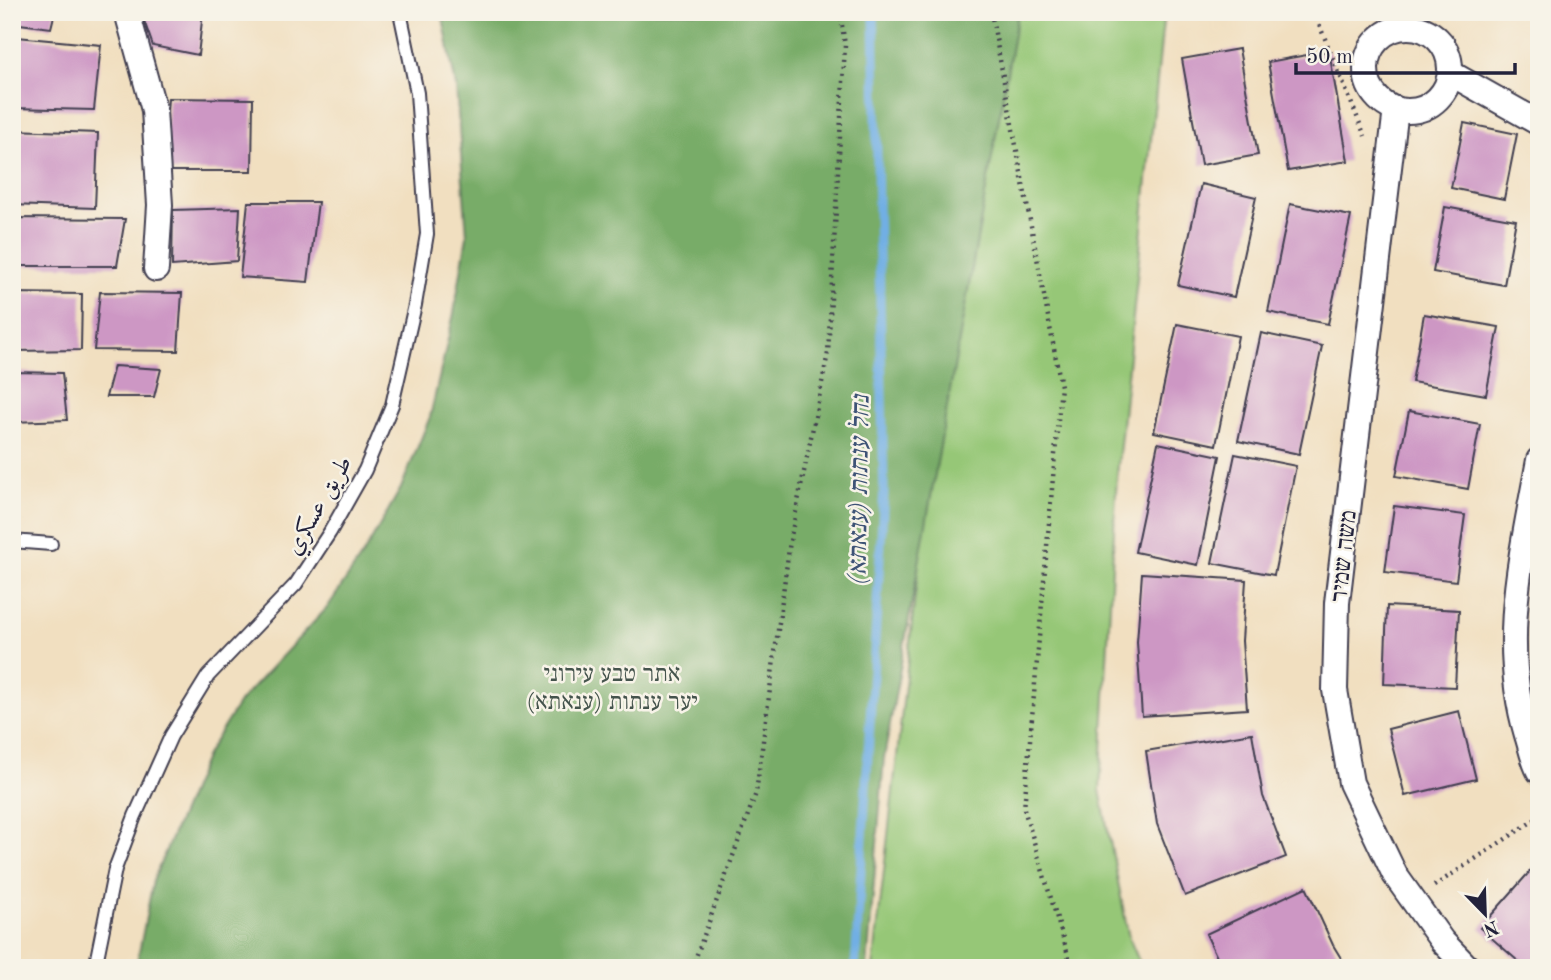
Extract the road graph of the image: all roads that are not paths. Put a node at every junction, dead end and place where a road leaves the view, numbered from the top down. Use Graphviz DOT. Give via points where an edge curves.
graph roads {
  1 [pos="127,12"];
  2 [pos="400,12"];
  3 [pos="1450,73"];
  4 [pos="1396,109"];
  5 [pos="1539,123"];
  6 [pos="156,269"];
  7 [pos="1539,460"];
  8 [pos="12,541"];
  9 [pos="51,544"];
  10 [pos="1539,771"];
  11 [pos="95,968"];
  12 [pos="1468,968"];
  1 -- 6 [label="street" via="154,110 160,205"];
  2 -- 11 [label="lane, طريق عسكري" via="417,93 426,234 392,405 365,470 296,584 208,676 170,736 115,869"];
  3 -- 4 [label="street" via="1445,90 1435,101 1422,109"];
  3 -- 4 [label="street" via="1443,45 1419,27 1394,29 1381,36 1370,50 1366,78 1377,97"];
  3 -- 5 [label="street"];
  4 -- 12 [label="street, משה שמיר" via="1337,603 1335,690 1351,783 1395,875 1442,941"];
  7 -- 10 [label="street" via="1514,602 1513,667 1520,712"];
  8 -- 9 [label="lane"];
}
